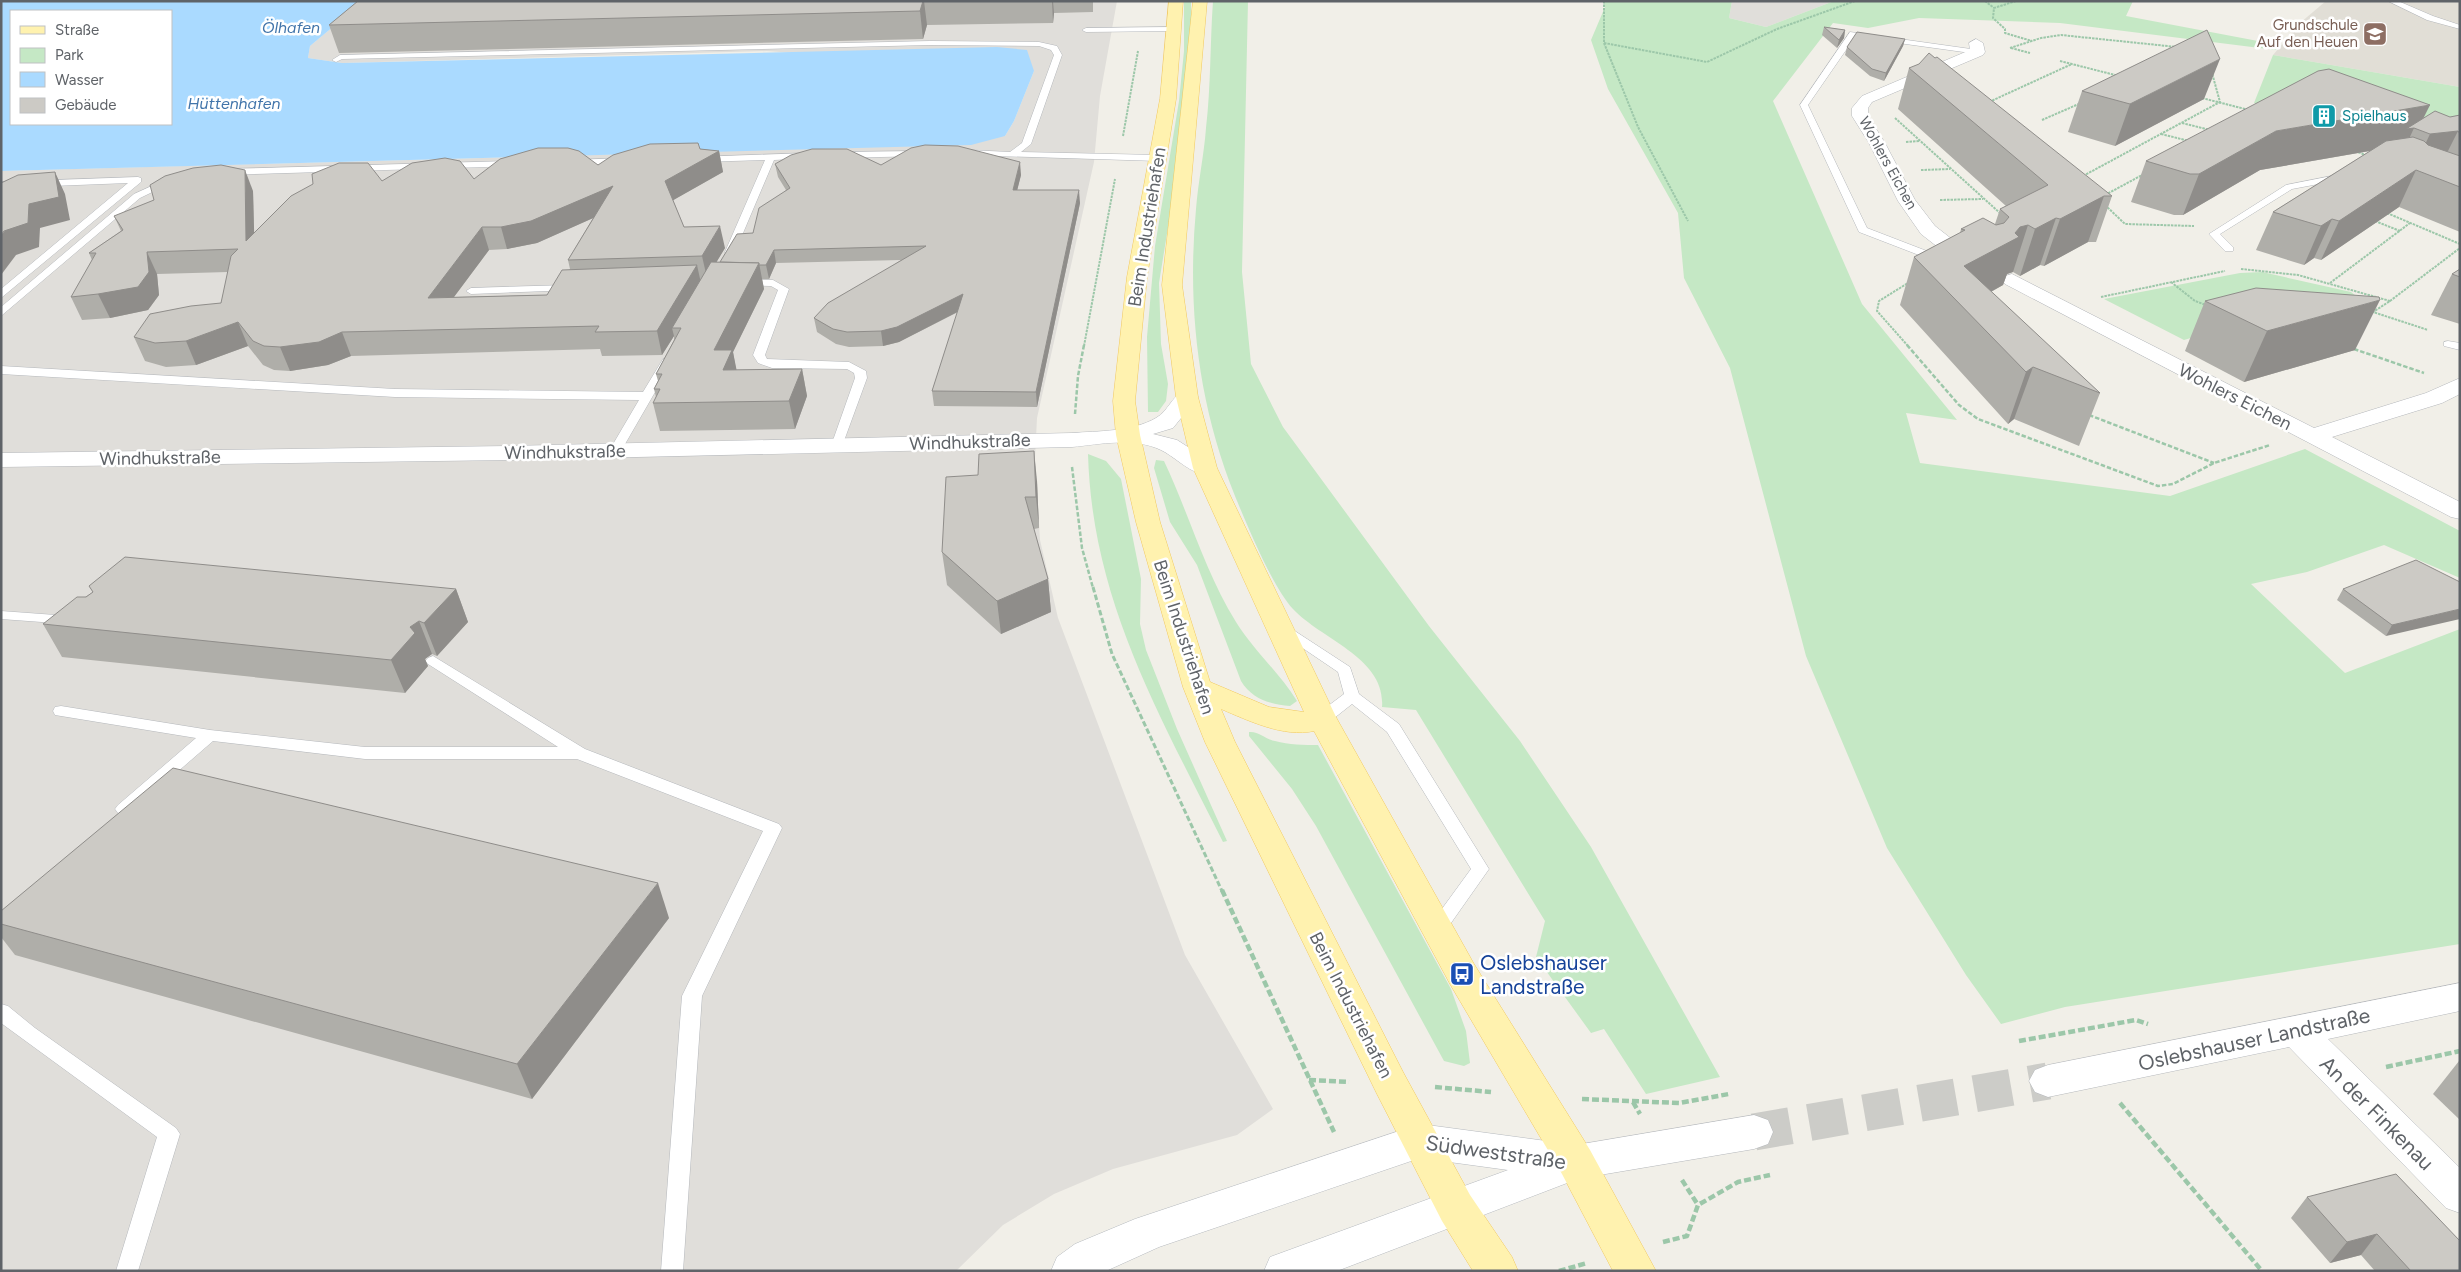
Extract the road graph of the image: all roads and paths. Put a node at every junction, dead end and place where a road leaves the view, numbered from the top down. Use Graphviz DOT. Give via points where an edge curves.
graph roads {
  1 [pos="1176,1"];
  2 [pos="1200,1"];
  3 [pos="1604,1"];
  4 [pos="1855,1"];
  5 [pos="1985,1"];
  6 [pos="2016,1"];
  7 [pos="2391,1"];
  8 [pos="1994,8"];
  9 [pos="2460,27"];
  10 [pos="1086,30"];
  11 [pos="1174,30"];
  12 [pos="2033,41"];
  13 [pos="1604,43"];
  14 [pos="1977,48"];
  15 [pos="2179,48"];
  16 [pos="2030,53"];
  17 [pos="336,60"];
  18 [pos="2060,61"];
  19 [pos="2072,64"];
  20 [pos="2211,70"];
  21 [pos="2122,77"];
  22 [pos="2194,95"];
  23 [pos="2088,99"];
  24 [pos="2220,102"];
  25 [pos="1984,104"];
  26 [pos="1860,108"];
  27 [pos="2249,110"];
  28 [pos="2042,120"];
  29 [pos="2181,123"];
  30 [pos="2219,133"];
  31 [pos="2161,134"];
  32 [pos="2190,141"];
  33 [pos="2349,149"];
  34 [pos="933,153"];
  35 [pos="960,153"];
  36 [pos="1012,154"];
  37 [pos="771,157"];
  38 [pos="1158,158"];
  39 [pos="2372,158"];
  40 [pos="689,160"];
  41 [pos="630,161"];
  42 [pos="561,163"];
  43 [pos="521,164"];
  44 [pos="2149,172"];
  45 [pos="212,174"];
  46 [pos="2350,176"];
  47 [pos="181,179"];
  48 [pos="2087,184"];
  49 [pos="1,185"];
  50 [pos="1984,199"];
  51 [pos="1907,200"];
  52 [pos="2386,213"];
  53 [pos="2005,218"];
  54 [pos="2367,218"];
  55 [pos="1688,222"];
  56 [pos="2411,223"];
  57 [pos="2219,231"];
  58 [pos="2400,231"];
  59 [pos="2460,246"];
  60 [pos="2229,249"];
  61 [pos="1960,253"];
  62 [pos="726,259"];
  63 [pos="1945,261"];
  64 [pos="1982,264"];
  65 [pos="2239,268"];
  66 [pos="2229,270"];
  67 [pos="2012,280"];
  68 [pos="2171,282"];
  69 [pos="2330,282"];
  70 [pos="730,283"];
  71 [pos="577,288"];
  72 [pos="470,291"];
  73 [pos="1,295"];
  74 [pos="2390,301"];
  75 [pos="2060,306"];
  76 [pos="2212,307"];
  77 [pos="1,313"];
  78 [pos="2434,331"];
  79 [pos="2448,344"];
  80 [pos="675,347"];
  81 [pos="2460,347"];
  82 [pos="2351,348"];
  83 [pos="1,370"];
  84 [pos="2460,385"];
  85 [pos="647,396"];
  86 [pos="1187,397"];
  87 [pos="2087,414"];
  88 [pos="1128,435"];
  89 [pos="2310,436"];
  90 [pos="837,446"];
  91 [pos="615,451"];
  92 [pos="1,460"];
  93 [pos="2214,463"];
  94 [pos="1205,468"];
  95 [pos="2460,512"];
  96 [pos="1,615"];
  97 [pos="84,621"];
  98 [pos="1279,626"];
  99 [pos="433,661"];
  100 [pos="1197,687"];
  101 [pos="1352,696"];
  102 [pos="61,711"];
  103 [pos="1322,719"];
  104 [pos="210,735"];
  105 [pos="579,753"];
  106 [pos="113,819"];
  107 [pos="1438,928"];
  108 [pos="2460,996"];
  109 [pos="1,1012"];
  110 [pos="2296,1030"];
  111 [pos="2460,1051"];
  112 [pos="2384,1067"];
  113 [pos="2048,1082"];
  114 [pos="2131,1115"];
  115 [pos="1754,1132"];
  116 [pos="1420,1140"];
  117 [pos="1576,1162"];
  118 [pos="1770,1175"];
  119 [pos="2460,1195"];
  120 [pos="1456,1208"];
  121 [pos="1630,1262"];
  122 [pos="127,1271"];
  123 [pos="672,1271"];
  124 [pos="1072,1271"];
  125 [pos="1285,1271"];
  126 [pos="1496,1271"];
  127 [pos="1558,1271"];
  128 [pos="2262,1271"];
  1 -- 11 [label="main road, Beim Industriehafen"];
  2 -- 86 [label="main road, Beim Industriehafen" via="1172,285"];
  3 -- 13 [label="path"];
  4 -- 13 [label="path" via="1777,29 1707,62"];
  5 -- 8 [label="path"];
  6 -- 8 [label="path"];
  7 -- 9 [label="lane"];
  8 -- 12 [label="path" via="1993,18 2005,33"];
  10 -- 11 [label="lane"];
  11 -- 38 [label="main road, Beim Industriehafen"];
  12 -- 15 [label="path" via="2061,35"];
  12 -- 16 [label="path" via="2010,48"];
  13 -- 55 [label="path" via="1638,127"];
  14 -- 26 [label="street, Wohlers Eichen" via="1878,92"];
  14 -- 63 [label="lane" via="1853,34 1804,105 1863,230"];
  17 -- 36 [label="lane" via="340,57 930,43 1039,44 1054,48 1058,55 1026,144"];
  18 -- 19 [label="path"];
  19 -- 21 [label="path"];
  19 -- 25 [label="path"];
  20 -- 24 [label="path"];
  22 -- 24 [label="path"];
  23 -- 28 [label="path"];
  24 -- 27 [label="path"];
  24 -- 29 [label="path"];
  26 -- 50 [label="path" via="1894,117"];
  26 -- 51 [label="street, Wohlers Eichen" via="1860,116"];
  29 -- 30 [label="path"];
  29 -- 31 [label="path"];
  31 -- 32 [label="path"];
  31 -- 48 [label="path" via="2082,176"];
  33 -- 39 [label="path"];
  34 -- 37 [label="lane"];
  35 -- 36 [label="lane"];
  36 -- 38 [label="lane"];
  37 -- 40 [label="lane"];
  37 -- 62 [label="lane"];
  38 -- 88 [label="main road, Beim Industriehafen" via="1129,337 1124,401"];
  41 -- 42 [label="lane"];
  43 -- 45 [label="lane"];
  44 -- 57 [label="path" via="2098,200 2126,224 2184,224"];
  46 -- 57 [label="lane" via="2289,187"];
  47 -- 77 [label="lane" via="137,196"];
  49 -- 73 [label="lane" via="138,180"];
  50 -- 51 [label="path"];
  50 -- 53 [label="path"];
  51 -- 61 [label="street, Wohlers Eichen" via="1928,230"];
  52 -- 56 [label="path"];
  54 -- 58 [label="path"];
  56 -- 58 [label="path"];
  56 -- 59 [label="path"];
  57 -- 60 [label="lane" via="2214,234"];
  58 -- 69 [label="path"];
  59 -- 74 [label="path"];
  61 -- 63 [label="lane"];
  61 -- 64 [label="street, Wohlers Eichen"];
  63 -- 93 [label="path" via="1879,301 1877,311 1960,405 1978,420 2158,486 2173,484"];
  65 -- 69 [label="path" via="2263,268"];
  66 -- 68 [label="path"];
  67 -- 75 [label="street, Wohlers Eichen"];
  68 -- 75 [label="path"];
  68 -- 76 [label="path" via="2195,301"];
  69 -- 74 [label="path"];
  70 -- 90 [label="lane" via="773,283 784,289 759,355 762,361 849,366 860,371 861,378"];
  71 -- 72 [label="lane"];
  74 -- 78 [label="path" via="2373,312"];
  75 -- 89 [label="street, Wohlers Eichen"];
  79 -- 81 [label="lane"];
  80 -- 85 [label="lane"];
  82 -- 84 [label="path"];
  83 -- 85 [label="lane" via="395,393"];
  84 -- 89 [label="street" via="2398,410"];
  85 -- 91 [label="lane"];
  86 -- 88 [label="street, Windhukstraße" via="1165,423"];
  86 -- 94 [label="main road, Beim Industriehafen"];
  87 -- 93 [label="path"];
  88 -- 90 [label="street, Windhukstraße" via="1072,440"];
  88 -- 94 [label="street, Windhukstraße" via="1169,445"];
  88 -- 100 [label="main road, Beim Industriehafen" via="1148,522"];
  89 -- 93 [label="path" via="2278,442"];
  89 -- 95 [label="street, Wohlers Eichen"];
  90 -- 91 [label="street, Windhukstraße"];
  91 -- 92 [label="street, Windhukstraße"];
  94 -- 98 [label="main road, Beim Industriehafen"];
  96 -- 97 [label="lane"];
  98 -- 101 [label="lane" via="1345,670"];
  98 -- 103 [label="main road, Beim Industriehafen"];
  99 -- 105 [label="lane"];
  100 -- 103 [label="main road" via="1270,719 1310,724"];
  100 -- 116 [label="main road, Beim Industriehafen" via="1250,804"];
  101 -- 103 [label="lane"];
  101 -- 107 [label="lane" via="1392,728 1480,869"];
  102 -- 104 [label="lane"];
  103 -- 107 [label="main road, Beim Industriehafen"];
  104 -- 105 [label="lane" via="365,753"];
  104 -- 106 [label="lane"];
  105 -- 123 [label="lane" via="773,828 692,996"];
  107 -- 117 [label="main road, Beim Industriehafen"];
  108 -- 110 [label="street, Oslebshauser Landstraße"];
  109 -- 122 [label="lane" via="169,1134"];
  110 -- 113 [label="street, Oslebshauser Landstraße"];
  110 -- 119 [label="street, An der Finkenau"];
  111 -- 112 [label="path"];
  114 -- 128 [label="path"];
  115 -- 117 [label="street"];
  116 -- 117 [label="street, Südweststraße"];
  116 -- 120 [label="main road, Beim Industriehafen"];
  116 -- 124 [label="street, Südweststraße" via="1149,1232 1090,1258"];
  117 -- 120 [label="street, Südweststraße"];
  117 -- 121 [label="main road, Beim Industriehafen"];
  118 -- 121 [label="path" via="1738,1182 1698,1205 1687,1236"];
  120 -- 125 [label="street, Südweststraße"];
  120 -- 126 [label="main road, Beim Industriehafen"];
  121 -- 127 [label="path"];
}
